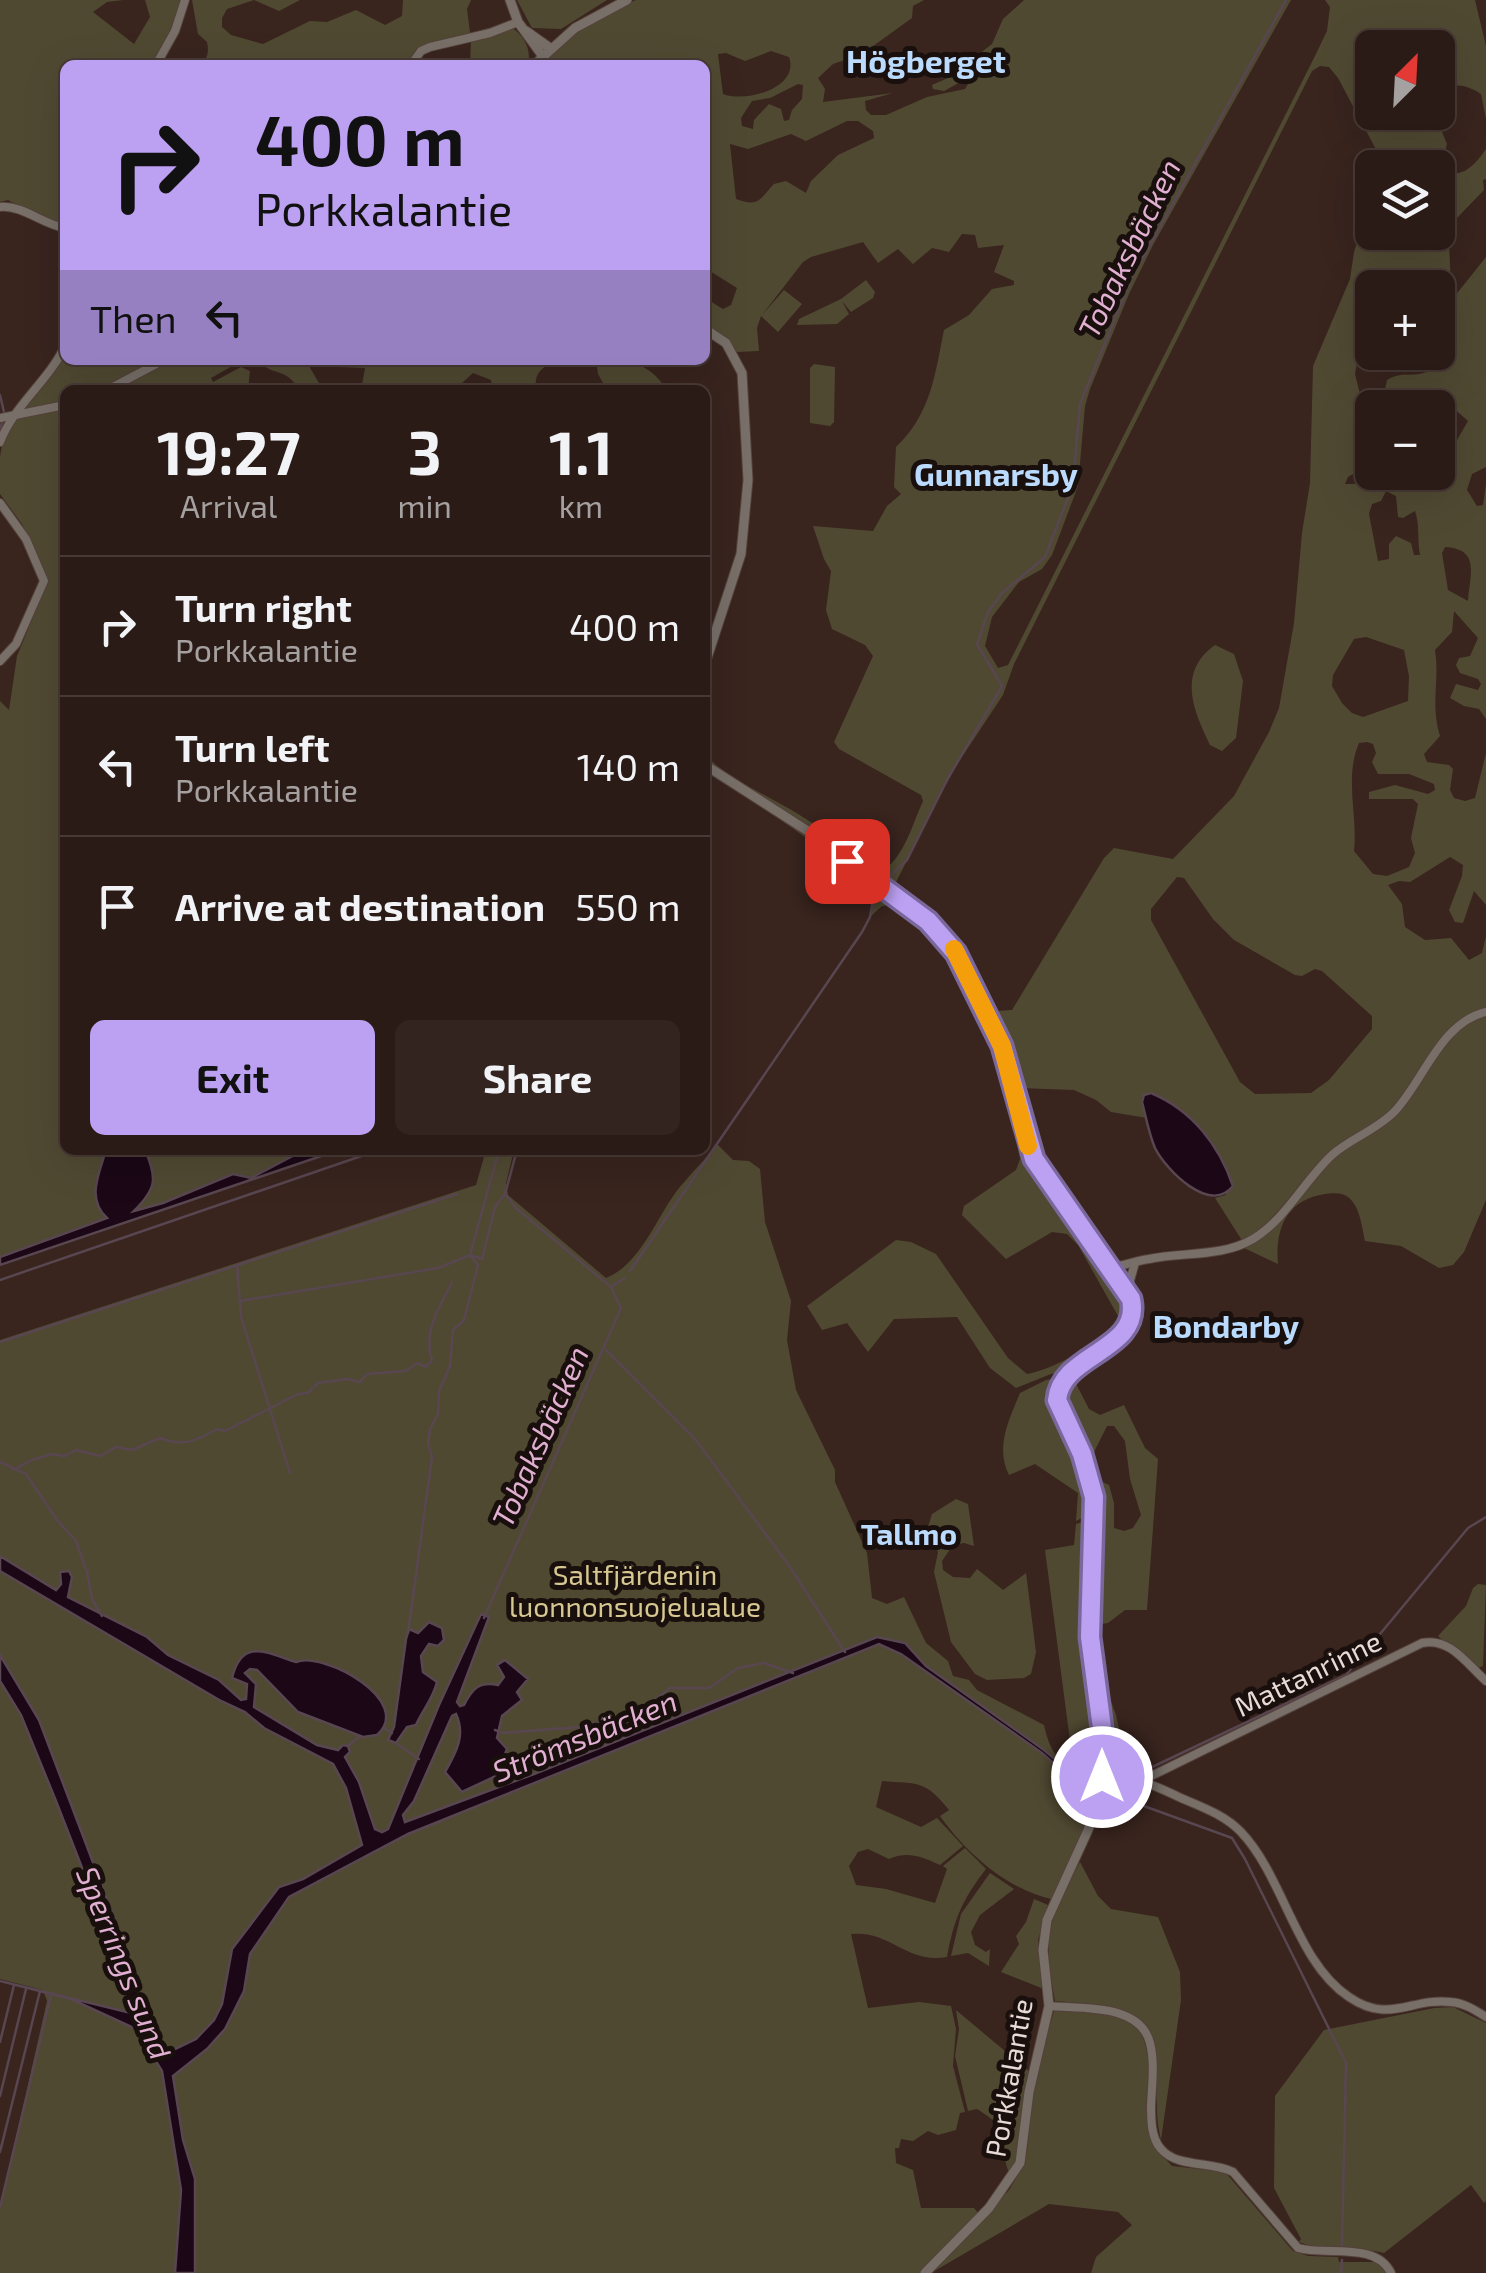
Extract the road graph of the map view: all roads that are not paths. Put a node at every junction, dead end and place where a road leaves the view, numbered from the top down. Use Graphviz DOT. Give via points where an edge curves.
graph roads {
  1 [pos="185,0"];
  2 [pos="510,0"];
  3 [pos="628,0"];
  4 [pos="521,26"];
  5 [pos="546,52"];
  6 [pos="159,60"];
  7 [pos="415,60"];
  8 [pos="539,60"];
  9 [pos="0,207"];
  10 [pos="60,227"];
  11 [pos="710,332"];
  12 [pos="60,354"];
  13 [pos="154,365"];
  14 [pos="116,385"];
  15 [pos="60,407"];
  16 [pos="13,415"];
  17 [pos="0,418"];
  18 [pos="0,442"];
  19 [pos="0,503"];
  20 [pos="710,649"];
  21 [pos="0,661"];
  22 [pos="710,768"];
  23 [pos="1486,1012"];
  24 [pos="1135,1262"];
  25 [pos="1111,1268"];
  26 [pos="1128,1291"];
  27 [pos="1486,1681"];
  28 [pos="1102,1777"];
  29 [pos="1143,1780"];
  30 [pos="1049,2006"];
  31 [pos="1486,2017"];
  32 [pos="925,2273"];
  33 [pos="1391,2273"];
  1 -- 6 [label="street"];
  2 -- 4 [label="street"];
  3 -- 5 [label="street" via="593,16"];
  4 -- 5 [label="street"];
  4 -- 7 [label="street" via="430,47"];
  5 -- 8 [label="street"];
  9 -- 10 [label="street"];
  11 -- 20 [label="street" via="726,343 742,373 748,480 739,563"];
  12 -- 16 [label="street"];
  13 -- 14 [label="street"];
  15 -- 16 [label="street"];
  16 -- 17 [label="street"];
  16 -- 18 [label="street"];
  19 -- 21 [label="street" via="44,581 16,644"];
  22 -- 25 [label="street" via="828,844 948,941 996,1030 1034,1159"];
  23 -- 24 [label="street" via="1442,1044 1391,1116 1332,1156 1266,1230 1240,1246"];
  24 -- 25 [label="street"];
  24 -- 26 [label="street"];
  25 -- 26 [label="street"];
  26 -- 28 [label="street, Porkkalantie" via="1133,1314 1126,1330 1064,1378 1057,1400 1094,1497 1090,1637"];
  27 -- 29 [label="street, Mattanrinne" via="1449,1647 1432,1641"];
  28 -- 29 [label="street"];
  28 -- 30 [label="street, Porkkalantie" via="1088,1830 1047,1920"];
  29 -- 31 [label="street" via="1242,1833 1322,1970 1346,1995 1383,2011 1455,2002"];
  30 -- 32 [label="street, Porkkalantie" via="1020,2163 989,2208"];
  30 -- 33 [label="street" via="1114,2012 1143,2027 1160,2148 1182,2161 1233,2172 1298,2248 1382,2259"];
}
